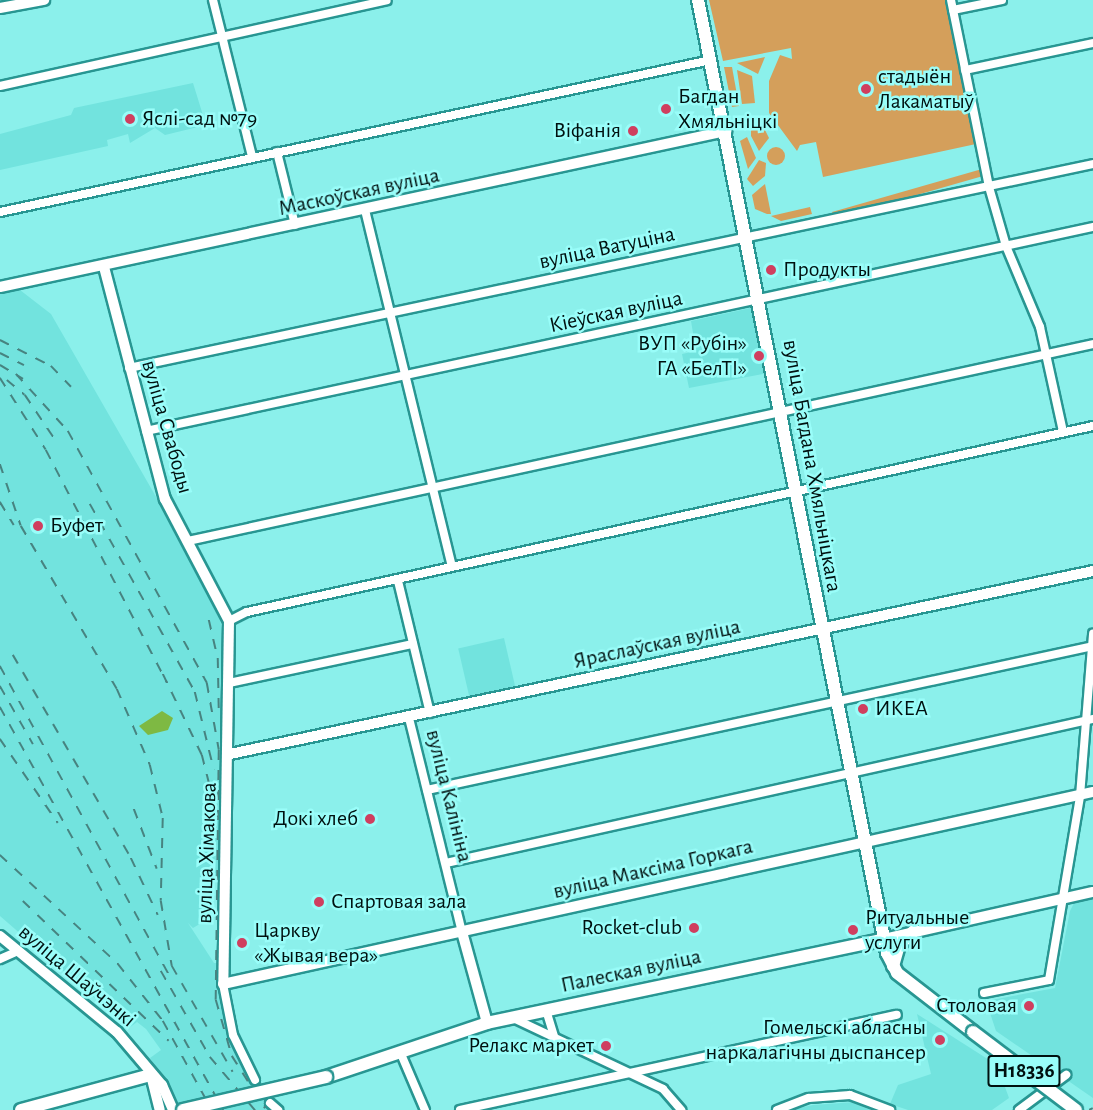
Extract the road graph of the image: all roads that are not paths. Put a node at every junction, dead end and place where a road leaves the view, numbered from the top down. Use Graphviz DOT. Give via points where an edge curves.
graph roads {
  1 [pos="44,0"];
  2 [pos="213,0"];
  3 [pos="387,0"];
  4 [pos="698,0"];
  5 [pos="951,0"];
  6 [pos="1002,0"];
  7 [pos="0,8"];
  8 [pos="953,10"];
  9 [pos="222,36"];
  10 [pos="1093,43"];
  11 [pos="711,60"];
  12 [pos="965,70"];
  13 [pos="0,86"];
  14 [pos="726,130"];
  15 [pos="277,152"];
  16 [pos="252,157"];
  17 [pos="1093,164"];
  18 [pos="989,187"];
  19 [pos="365,210"];
  20 [pos="0,212"];
  21 [pos="296,225"];
  22 [pos="1093,227"];
  23 [pos="749,236"];
  24 [pos="1006,246"];
  25 [pos="104,267"];
  26 [pos="0,287"];
  27 [pos="761,299"];
  28 [pos="390,313"];
  29 [pos="1093,344"];
  30 [pos="1047,354"];
  31 [pos="129,368"];
  32 [pos="407,376"];
  33 [pos="781,410"];
  34 [pos="1093,426"];
  35 [pos="146,431"];
  36 [pos="1063,432"];
  37 [pos="433,489"];
  38 [pos="796,495"];
  39 [pos="188,542"];
  40 [pos="452,567"];
  41 [pos="1093,571"];
  42 [pos="398,581"];
  43 [pos="229,621"];
  44 [pos="820,629"];
  45 [pos="1093,634"];
  46 [pos="413,644"];
  47 [pos="1092,646"];
  48 [pos="230,683"];
  49 [pos="834,702"];
  50 [pos="430,713"];
  51 [pos="409,718"];
  52 [pos="1091,720"];
  53 [pos="230,754"];
  54 [pos="849,771"];
  55 [pos="427,789"];
  56 [pos="1093,792"];
  57 [pos="1080,796"];
  58 [pos="864,841"];
  59 [pos="446,863"];
  60 [pos="1093,892"];
  61 [pos="1065,898"];
  62 [pos="914,931"];
  63 [pos="462,932"];
  64 [pos="0,936"];
  65 [pos="884,939"];
  66 [pos="16,952"];
  67 [pos="0,959"];
  68 [pos="893,966"];
  69 [pos="223,984"];
  70 [pos="984,993"];
  71 [pos="897,1015"];
  72 [pos="546,1016"];
  73 [pos="513,1018"];
  74 [pos="487,1023"];
  75 [pos="532,1029"];
  76 [pos="556,1041"];
  77 [pos="401,1054"];
  78 [pos="629,1072"];
  79 [pos="151,1075"];
  80 [pos="1066,1076"];
  81 [pos="255,1080"];
  82 [pos="270,1103"];
  83 [pos="21,1110"];
  84 [pos="160,1110"];
  85 [pos="173,1110"];
  86 [pos="183,1110"];
  87 [pos="278,1110"];
  88 [pos="425,1110"];
  89 [pos="460,1110"];
  90 [pos="681,1110"];
  91 [pos="777,1110"];
  92 [pos="890,1110"];
  93 [pos="1019,1110"];
  94 [pos="1076,1110"];
  1 -- 7 [label="street"];
  2 -- 9 [label="street"];
  3 -- 9 [label="street"];
  4 -- 11 [label="main road, вуліца Багдана Хмяльніцкага"];
  5 -- 8 [label="street"];
  6 -- 8 [label="street"];
  8 -- 12 [label="street"];
  9 -- 13 [label="street"];
  9 -- 16 [label="street"];
  10 -- 12 [label="street"];
  11 -- 14 [label="main road, вуліца Багдана Хмяльніцкага"];
  11 -- 15 [label="street"];
  12 -- 18 [label="street"];
  14 -- 19 [label="street, Маскоўская вуліца"];
  14 -- 23 [label="main road, вуліца Багдана Хмяльніцкага"];
  15 -- 16 [label="street"];
  15 -- 21 [label="street"];
  16 -- 20 [label="street"];
  17 -- 18 [label="street, вуліца Ватуціна"];
  18 -- 23 [label="street, вуліца Ватуціна"];
  18 -- 24 [label="street"];
  19 -- 21 [label="street, Маскоўская вуліца"];
  19 -- 28 [label="street"];
  21 -- 25 [label="street, Маскоўская вуліца"];
  22 -- 24 [label="street, Кіеўская вуліца"];
  23 -- 27 [label="main road, вуліца Багдана Хмяльніцкага"];
  23 -- 28 [label="street, вуліца Ватуціна"];
  24 -- 27 [label="street, Кіеўская вуліца"];
  24 -- 30 [label="street"];
  25 -- 26 [label="street, Маскоўская вуліца"];
  25 -- 31 [label="street, вуліца Свабоды"];
  27 -- 32 [label="street, Кіеўская вуліца"];
  27 -- 33 [label="main road, вуліца Багдана Хмяльніцкага"];
  28 -- 31 [label="street, вуліца Ватуціна"];
  28 -- 32 [label="street"];
  29 -- 30 [label="street"];
  30 -- 33 [label="street"];
  30 -- 36 [label="street"];
  31 -- 35 [label="street, вуліца Свабоды"];
  32 -- 35 [label="street, Кіеўская вуліца"];
  32 -- 37 [label="street"];
  33 -- 37 [label="street"];
  33 -- 38 [label="main road, вуліца Багдана Хмяльніцкага"];
  34 -- 36 [label="street"];
  35 -- 39 [label="street, вуліца Свабоды" via="165,499"];
  36 -- 38 [label="street"];
  37 -- 39 [label="street"];
  37 -- 40 [label="street"];
  38 -- 40 [label="street"];
  38 -- 44 [label="main road, вуліца Багдана Хмяльніцкага"];
  39 -- 43 [label="street, вуліца Свабоды"];
  40 -- 42 [label="street"];
  41 -- 44 [label="street, Яраслаўская вуліца"];
  42 -- 43 [label="street" via="247,612"];
  42 -- 46 [label="street, вуліца Калініна"];
  43 -- 48 [label="street, вуліца Хімакова"];
  44 -- 49 [label="main road, вуліца Багдана Хмяльніцкага"];
  44 -- 50 [label="street, Яраслаўская вуліца"];
  45 -- 47 [label="street"];
  46 -- 48 [label="street"];
  46 -- 50 [label="street, вуліца Калініна"];
  47 -- 49 [label="street"];
  47 -- 52 [label="street"];
  48 -- 53 [label="street, вуліца Хімакова"];
  49 -- 54 [label="main road, вуліца Багдана Хмяльніцкага"];
  49 -- 55 [label="street"];
  50 -- 51 [label="street, Яраслаўская вуліца"];
  51 -- 53 [label="street, Яраслаўская вуліца"];
  51 -- 55 [label="street, вуліца Калініна"];
  52 -- 54 [label="street"];
  52 -- 57 [label="street"];
  53 -- 69 [label="street, вуліца Хімакова"];
  54 -- 58 [label="main road, вуліца Багдана Хмяльніцкага"];
  54 -- 59 [label="street"];
  55 -- 59 [label="street, вуліца Калініна"];
  56 -- 57 [label="street, вуліца Максіма Горкага"];
  57 -- 58 [label="street, вуліца Максіма Горкага"];
  57 -- 61 [label="street"];
  58 -- 63 [label="street, вуліца Максіма Горкага"];
  58 -- 65 [label="main road, вуліца Багдана Хмяльніцкага"];
  59 -- 63 [label="street, вуліца Калініна"];
  60 -- 61 [label="street, Палеская вуліца"];
  61 -- 62 [label="street, Палеская вуліца"];
  61 -- 70 [label="street" via="1049,980"];
  62 -- 65 [label="street, Палеская вуліца"];
  62 -- 68 [label="main road" via="899,945"];
  63 -- 69 [label="street, вуліца Максіма Горкага"];
  63 -- 74 [label="street, вуліца Калініна"];
  64 -- 66 [label="street, вуліца Шаўчэнкі"];
  65 -- 68 [label="main road, вуліца Багдана Хмяльніцкага"];
  65 -- 72 [label="main road, Палеская вуліца"];
  66 -- 67 [label="street"];
  66 -- 79 [label="street, вуліца Шаўчэнкі" via="117,1032"];
  68 -- 94 [label="main road, Н18336, bridge"];
  69 -- 81 [label="street, вуліца Хімакова" via="233,1035"];
  71 -- 78 [label="street"];
  72 -- 73 [label="main road, Палеская вуліца"];
  72 -- 75 [label="street, Палеская вуліца"];
  72 -- 76 [label="street"];
  73 -- 74 [label="main road, Палеская вуліца"];
  73 -- 75 [label="street"];
  74 -- 77 [label="main road, Палеская вуліца"];
  75 -- 76 [label="street"];
  76 -- 78 [label="street"];
  77 -- 86 [label="main road, Палеская вуліца, bridge" via="326,1077"];
  77 -- 88 [label="street"];
  78 -- 89 [label="street"];
  78 -- 90 [label="street" via="663,1089"];
  79 -- 83 [label="main road"];
  79 -- 84 [label="street, вуліца Шаўчэнкі"];
  79 -- 85 [label="street, вуліца Шаўчэнкі"];
  80 -- 93 [label="street"];
  82 -- 87 [label="street"];
  91 -- 92 [label="street" via="809,1098 850,1095"];
}
